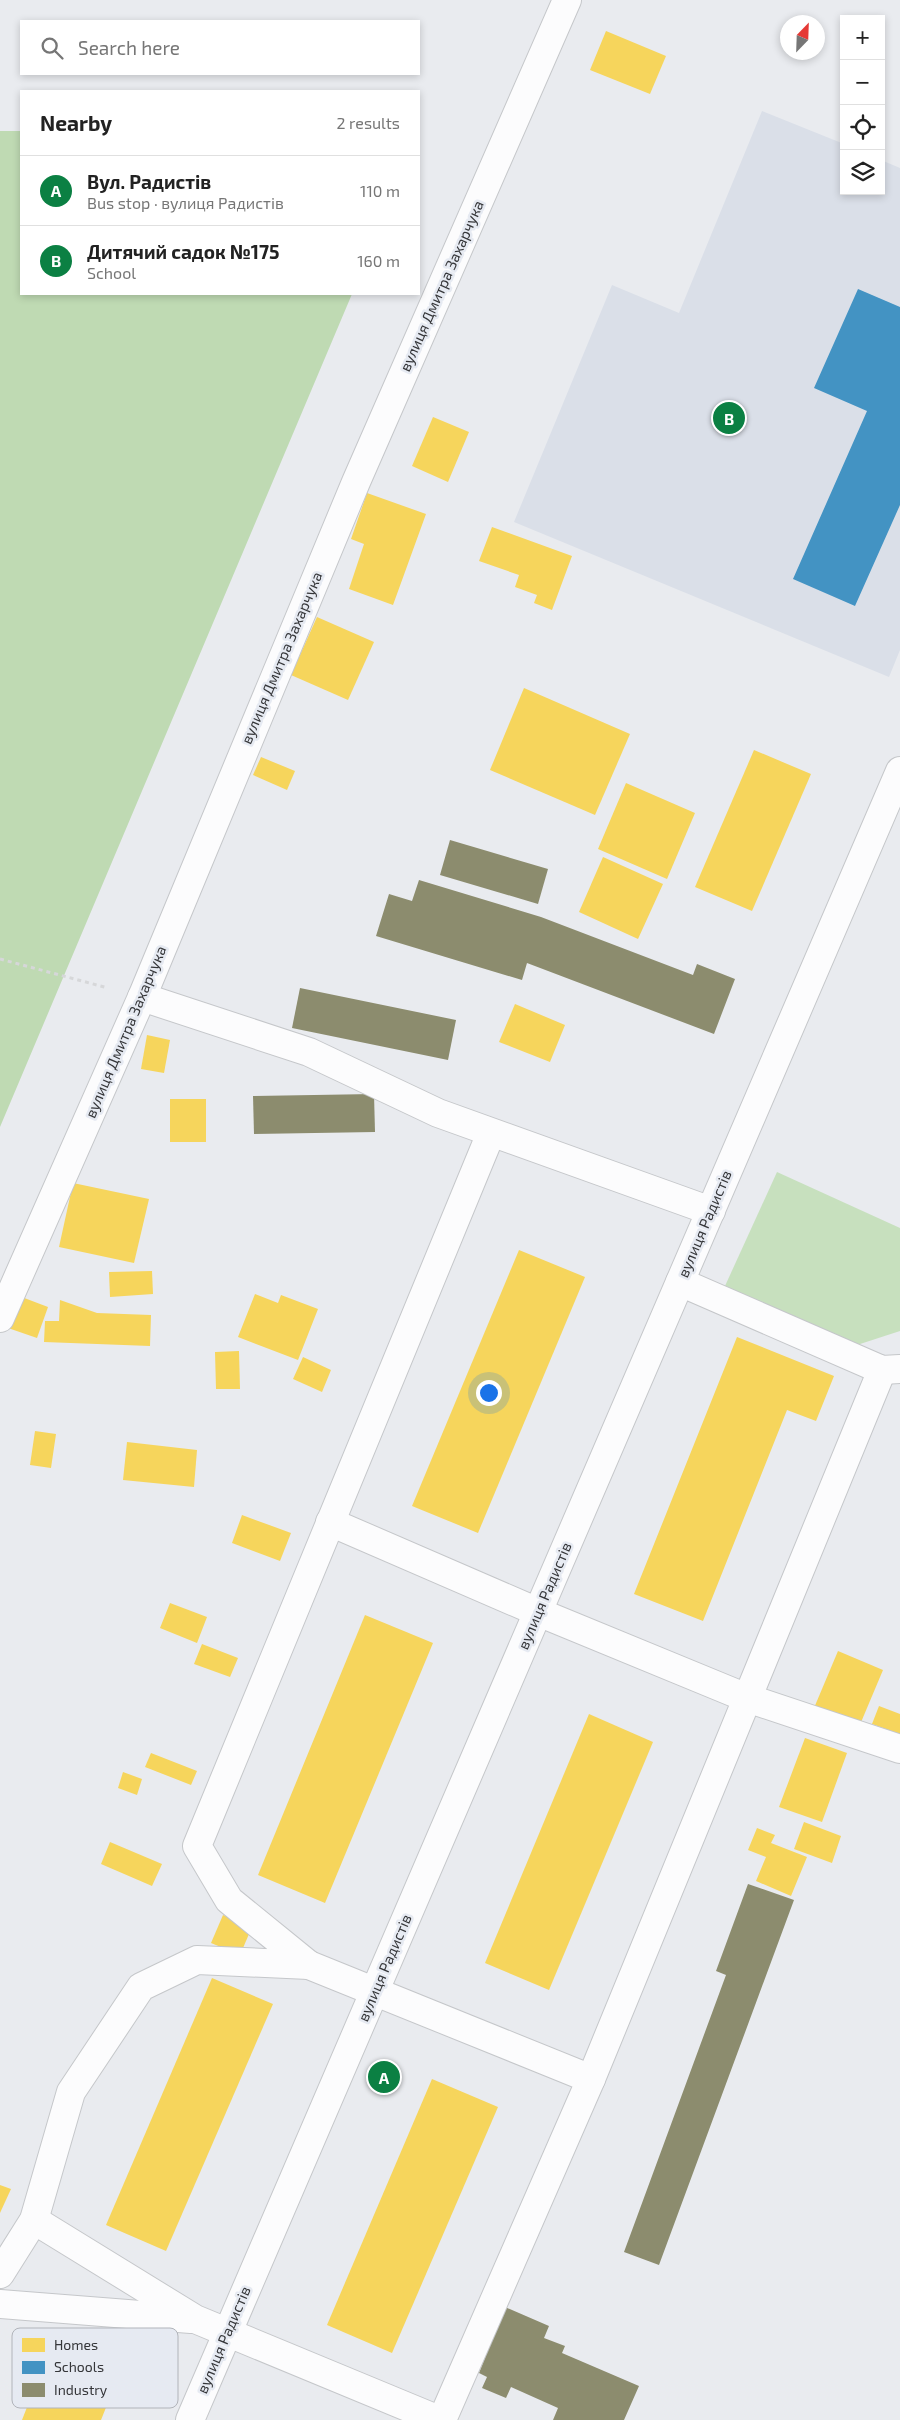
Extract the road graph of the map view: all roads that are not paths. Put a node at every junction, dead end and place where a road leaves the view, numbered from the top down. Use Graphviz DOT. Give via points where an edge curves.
graph roads {
  1 [pos="567,0"];
  2 [pos="900,772"];
  3 [pos="142,997"];
  4 [pos="490,1133"];
  5 [pos="711,1211"];
  6 [pos="680,1282"];
  7 [pos="0,1318"];
  8 [pos="891,1369"];
  9 [pos="330,1522"];
  10 [pos="538,1612"];
  11 [pos="747,1698"];
  12 [pos="900,1749"];
  13 [pos="309,1965"];
  14 [pos="374,1992"];
  15 [pos="591,2078"];
  16 [pos="34,2220"];
  17 [pos="0,2274"];
  18 [pos="0,2304"];
  19 [pos="194,2319"];
  20 [pos="228,2332"];
  21 [pos="190,2420"];
  22 [pos="441,2420"];
  1 -- 3 [label="street, вулиця Дмитра Захарчука" via="360,473"];
  2 -- 5 [label="street, вулиця Радистів"];
  3 -- 4 [label="street" via="309,1052 438,1113"];
  3 -- 7 [label="street, вулиця Дмитра Захарчука"];
  4 -- 5 [label="street"];
  4 -- 9 [label="street"];
  5 -- 6 [label="street, вулиця Радистів"];
  6 -- 8 [label="street"];
  6 -- 10 [label="street, вулиця Радистів"];
  8 -- 11 [label="street"];
  9 -- 10 [label="street"];
  9 -- 13 [label="street" via="197,1846 229,1900"];
  10 -- 11 [label="street"];
  10 -- 14 [label="street, вулиця Радистів"];
  11 -- 12 [label="street"];
  11 -- 15 [label="street"];
  13 -- 14 [label="street"];
  13 -- 16 [label="street" via="196,1960 141,1987 71,2092"];
  14 -- 15 [label="street"];
  14 -- 20 [label="street, вулиця Радистів"];
  15 -- 22 [label="street"];
  16 -- 17 [label="street"];
  16 -- 19 [label="street"];
  18 -- 19 [label="street"];
  19 -- 20 [label="street"];
  20 -- 21 [label="street, вулиця Радистів"];
  20 -- 22 [label="street"];
}
